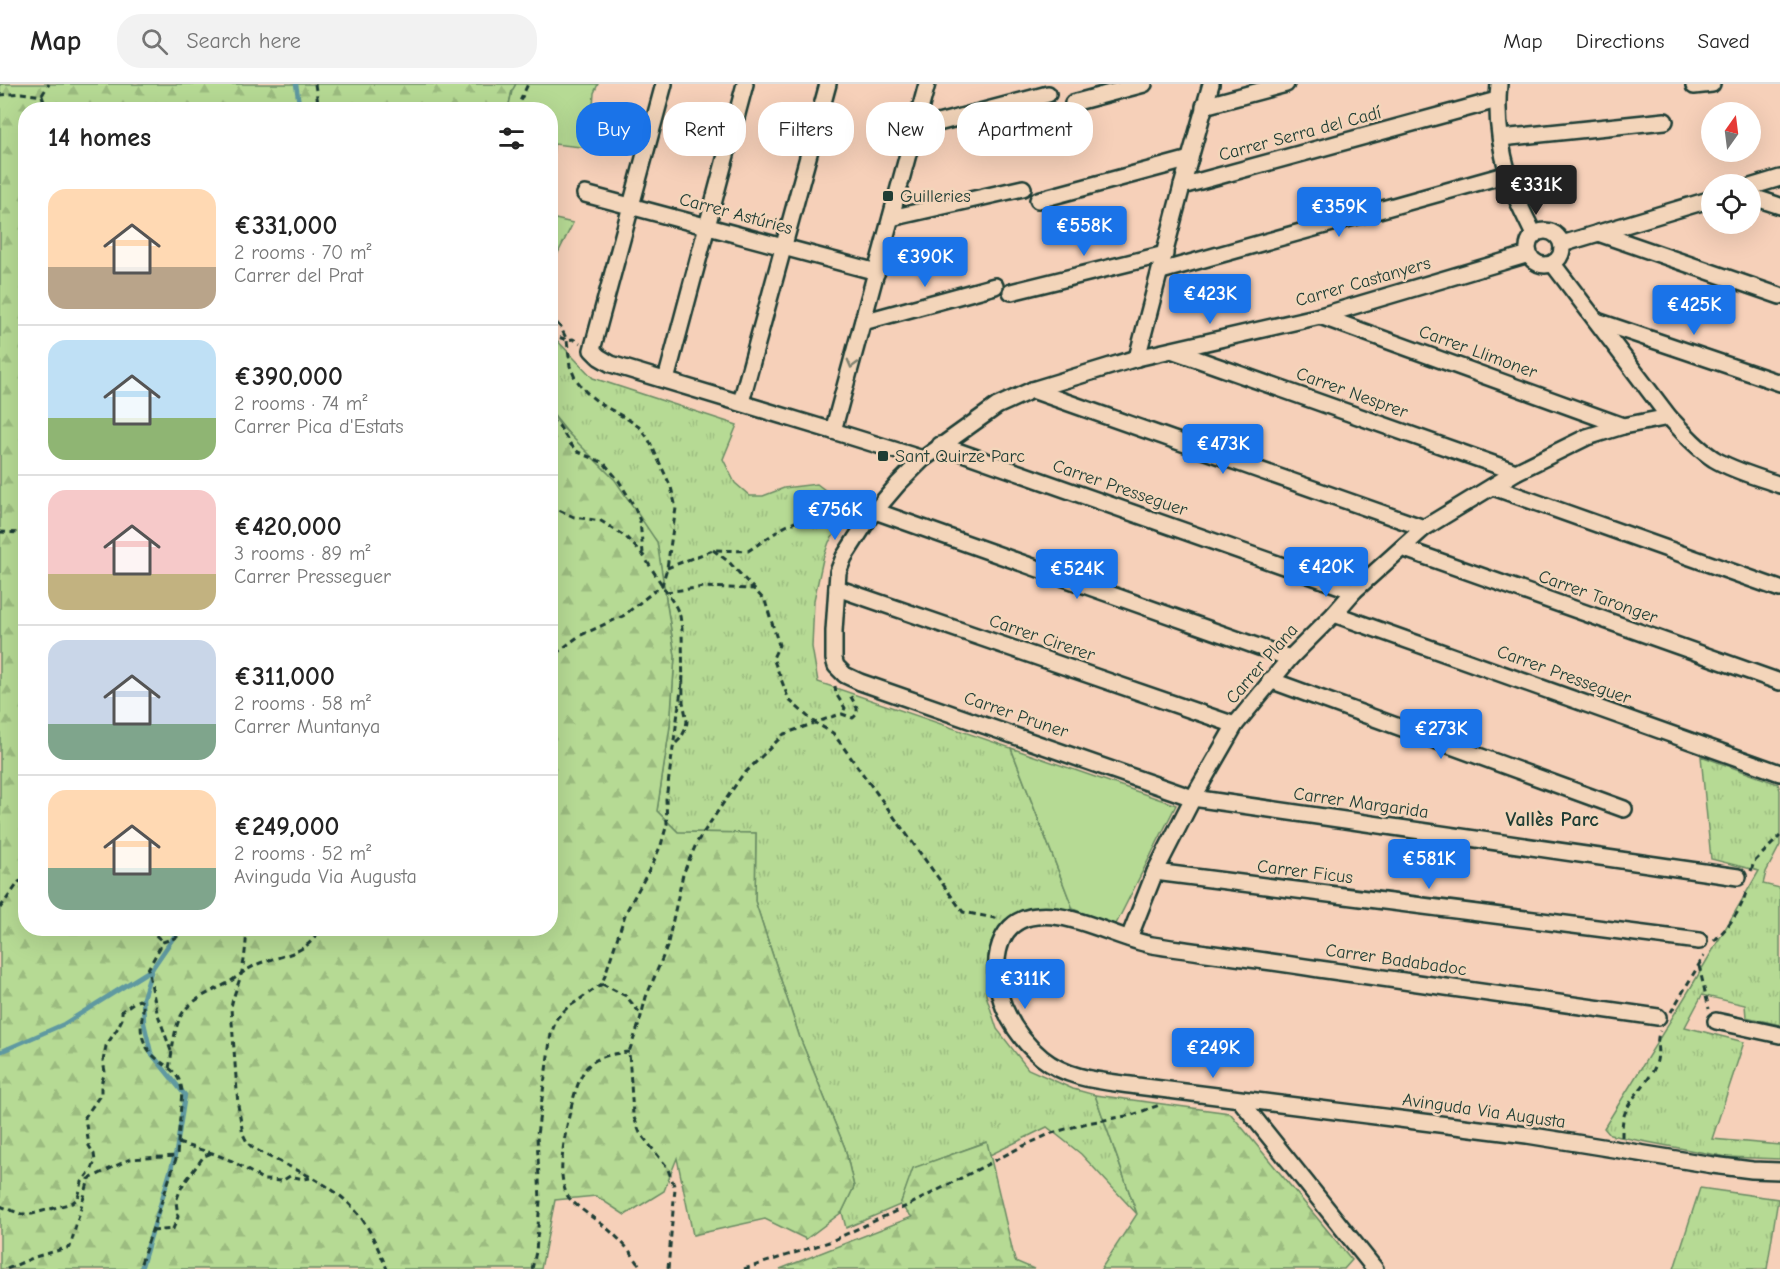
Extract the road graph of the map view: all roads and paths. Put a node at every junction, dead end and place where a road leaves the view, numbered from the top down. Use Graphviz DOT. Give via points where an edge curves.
graph roads {
  1 [pos="49,84"];
  2 [pos="315,84"];
  3 [pos="528,84"];
  4 [pos="664,84"];
  5 [pos="745,84"];
  6 [pos="828,84"];
  7 [pos="927,84"];
  8 [pos="1144,84"];
  9 [pos="1211,84"];
  10 [pos="1286,84"];
  11 [pos="1712,84"];
  12 [pos="1694,86"];
  13 [pos="1498,92"];
  14 [pos="1048,94"];
  15 [pos="0,95"];
  16 [pos="42,96"];
  17 [pos="44,102"];
  18 [pos="318,102"];
  19 [pos="520,102"];
  20 [pos="922,102"];
  21 [pos="1077,102"];
  22 [pos="1204,106"];
  23 [pos="945,121"];
  24 [pos="1665,121"];
  25 [pos="1501,138"];
  26 [pos="908,156"];
  27 [pos="1190,159"];
  28 [pos="1508,174"];
  29 [pos="1780,178"];
  30 [pos="1761,184"];
  31 [pos="1182,186"];
  32 [pos="1023,188"];
  33 [pos="585,194"];
  34 [pos="1761,199"];
  35 [pos="1038,200"];
  36 [pos="1701,202"];
  37 [pos="631,206"];
  38 [pos="1780,206"];
  39 [pos="891,218"];
  40 [pos="706,226"];
  41 [pos="1598,233"];
  42 [pos="1534,235"];
  43 [pos="1562,244"];
  44 [pos="783,247"];
  45 [pos="1165,254"];
  46 [pos="1529,254"];
  47 [pos="1553,264"];
  48 [pos="1161,271"];
  49 [pos="877,272"];
  50 [pos="995,286"];
  51 [pos="1011,292"];
  52 [pos="1780,296"];
  53 [pos="1320,316"];
  54 [pos="1597,321"];
  55 [pos="863,322"];
  56 [pos="558,324"];
  57 [pos="558,337"];
  58 [pos="567,340"];
  59 [pos="1174,351"];
  60 [pos="1137,358"];
  61 [pos="666,380"];
  62 [pos="1780,383"];
  63 [pos="1032,390"];
  64 [pos="741,402"];
  65 [pos="1669,417"];
  66 [pos="558,425"];
  67 [pos="1623,426"];
  68 [pos="833,431"];
  69 [pos="940,445"];
  70 [pos="923,459"];
  71 [pos="1516,472"];
  72 [pos="1780,485"];
  73 [pos="1493,487"];
  74 [pos="558,510"];
  75 [pos="872,514"];
  76 [pos="1424,528"];
  77 [pos="0,532"];
  78 [pos="18,533"];
  79 [pos="1402,548"];
  80 [pos="713,550"];
  81 [pos="643,555"];
  82 [pos="667,568"];
  83 [pos="662,585"];
  84 [pos="837,588"];
  85 [pos="754,589"];
  86 [pos="1780,589"];
  87 [pos="1354,591"];
  88 [pos="666,592"];
  89 [pos="1334,614"];
  90 [pos="558,652"];
  91 [pos="1290,658"];
  92 [pos="835,663"];
  93 [pos="682,676"];
  94 [pos="1270,680"];
  95 [pos="1780,682"];
  96 [pos="850,695"];
  97 [pos="842,714"];
  98 [pos="814,722"];
  99 [pos="1235,725"];
  100 [pos="673,746"];
  101 [pos="1780,773"];
  102 [pos="1193,798"];
  103 [pos="1624,808"];
  104 [pos="1780,836"];
  105 [pos="1155,872"];
  106 [pos="1738,877"];
  107 [pos="18,883"];
  108 [pos="0,908"];
  109 [pos="1017,922"];
  110 [pos="157,936"];
  111 [pos="177,936"];
  112 [pos="247,936"];
  113 [pos="315,936"];
  114 [pos="1129,938"];
  115 [pos="163,942"];
  116 [pos="1705,947"];
  117 [pos="1699,966"];
  118 [pos="242,973"];
  119 [pos="602,984"];
  120 [pos="641,1014"];
  121 [pos="1716,1021"];
  122 [pos="1662,1022"];
  123 [pos="1780,1035"];
  124 [pos="629,1052"];
  125 [pos="172,1054"];
  126 [pos="169,1068"];
  127 [pos="1182,1092"];
  128 [pos="1240,1100"];
  129 [pos="178,1143"];
  130 [pos="1621,1151"];
  131 [pos="212,1153"];
  132 [pos="177,1156"];
  133 [pos="1780,1171"];
  134 [pos="312,1178"];
  135 [pos="0,1206"];
  136 [pos="152,1231"];
  137 [pos="7,1269"];
  138 [pos="139,1269"];
  139 [pos="387,1269"];
  140 [pos="532,1269"];
  141 [pos="642,1269"];
  142 [pos="668,1269"];
  143 [pos="744,1269"];
  144 [pos="1375,1269"];
  1 -- 16 [label="path"];
  2 -- 18 [label="path"];
  3 -- 19 [label="path"];
  4 -- 37 [label="street"];
  5 -- 40 [label="street"];
  6 -- 44 [label="street"];
  7 -- 20 [label="street"];
  8 -- 21 [label="street"];
  9 -- 22 [label="street"];
  10 -- 22 [label="street"];
  11 -- 12 [label="street"];
  13 -- 25 [label="street"];
  13 -- 31 [label="street, Carrer Serra del Cadí"];
  14 -- 23 [label="street"];
  15 -- 16 [label="path"];
  16 -- 17 [label="path"];
  22 -- 27 [label="street"];
  24 -- 25 [label="street"];
  25 -- 28 [label="street"];
  26 -- 39 [label="street"];
  27 -- 31 [label="street"];
  27 -- 35 [label="street"];
  28 -- 42 [label="street"];
  28 -- 48 [label="street"];
  29 -- 30 [label="street"];
  31 -- 45 [label="street"];
  32 -- 39 [label="street"];
  33 -- 37 [label="street, Carrer Astúries"];
  34 -- 38 [label="street"];
  36 -- 41 [label="street"];
  37 -- 40 [label="street, Carrer Astúries"];
  37 -- 61 [label="street" via="592,350 611,364"];
  39 -- 49 [label="street"];
  40 -- 44 [label="street, Carrer Astúries"];
  40 -- 61 [label="street"];
  41 -- 43 [label="street"];
  41 -- 52 [label="street"];
  42 -- 43 [label="street" via="1550,232"];
  42 -- 46 [label="street" via="1528,243"];
  43 -- 47 [label="street" via="1561,255"];
  44 -- 49 [label="street, Carrer Astúries"];
  44 -- 64 [label="street"];
  45 -- 48 [label="street"];
  45 -- 51 [label="street"];
  46 -- 47 [label="street" via="1541,265"];
  46 -- 53 [label="street, Carrer Castanyers"];
  47 -- 54 [label="street"];
  48 -- 60 [label="street"];
  49 -- 55 [label="street"];
  50 -- 55 [label="street"];
  53 -- 59 [label="street, Carrer Castanyers"];
  53 -- 67 [label="street, Carrer Llimoner"];
  54 -- 62 [label="street"];
  54 -- 65 [label="street"];
  55 -- 68 [label="street, one-way"];
  56 -- 58 [label="path"];
  57 -- 58 [label="path"];
  58 -- 82 [label="path" via="575,378 598,403 639,427 671,487 676,508"];
  59 -- 60 [label="street, Carrer Castanyers"];
  59 -- 71 [label="street, Carrer Nesprer"];
  60 -- 63 [label="street, Carrer Castanyers"];
  61 -- 64 [label="street"];
  63 -- 69 [label="street, Carrer Castanyers" via="997,406"];
  63 -- 76 [label="street"];
  64 -- 68 [label="street"];
  65 -- 67 [label="street, Carrer Plana"];
  65 -- 72 [label="street" via="1715,460"];
  66 -- 81 [label="path" via="578,452 604,463 620,481 640,521"];
  67 -- 71 [label="street, Carrer Plana" via="1587,437"];
  68 -- 70 [label="street"];
  69 -- 70 [label="street, Carrer Castanyers"];
  69 -- 87 [label="street, Carrer Presseguer"];
  70 -- 75 [label="street, Carrer Castanyers"];
  71 -- 73 [label="street, Carrer Plana"];
  73 -- 76 [label="street, Carrer Plana"];
  73 -- 86 [label="street"];
  74 -- 81 [label="path" via="574,517 601,521 626,537"];
  75 -- 80 [label="path" via="857,507 837,518 808,516 748,551"];
  75 -- 84 [label="street, Carrer Castanyers" via="844,557"];
  75 -- 91 [label="street"];
  76 -- 79 [label="street, Carrer Plana"];
  77 -- 78 [label="path"];
  79 -- 87 [label="street, Carrer Plana"];
  79 -- 95 [label="street, Carrer Taronger"];
  80 -- 82 [label="path"];
  80 -- 85 [label="path"];
  81 -- 83 [label="path"];
  82 -- 83 [label="path"];
  83 -- 88 [label="path"];
  83 -- 90 [label="path" via="623,616 579,636"];
  84 -- 92 [label="street, Carrer Castanyers"];
  84 -- 99 [label="street, Carrer Cirerer"];
  85 -- 88 [label="path" via="704,587"];
  85 -- 98 [label="path" via="765,601 779,645 773,658 789,700"];
  87 -- 89 [label="street, Carrer Plana"];
  88 -- 93 [label="path" via="680,616"];
  89 -- 91 [label="street, Carrer Plana"];
  89 -- 101 [label="street, Carrer Presseguer"];
  91 -- 94 [label="street, Carrer Plana"];
  92 -- 97 [label="path" via="834,690 845,708"];
  92 -- 102 [label="street, Carrer Pruner" via="845,675 860,682"];
  93 -- 100 [label="path"];
  93 -- 100 [label="path" via="687,721 681,738"];
  94 -- 99 [label="street, Carrer Plana"];
  94 -- 103 [label="street"];
  96 -- 97 [label="path" via="856,714 853,718"];
  97 -- 98 [label="path"];
  98 -- 109 [label="path" via="833,733 963,912"];
  98 -- 120 [label="path" via="784,734 741,777 697,842 683,874 667,947"];
  99 -- 102 [label="street, Carrer Plana"];
  100 -- 119 [label="path" via="665,834 626,912"];
  102 -- 105 [label="street, Carrer Plana"];
  102 -- 106 [label="street, Carrer Margarida"];
  104 -- 116 [label="path" via="1754,862 1740,911"];
  105 -- 114 [label="street, Carrer Plana"];
  105 -- 116 [label="street, Carrer Ficus"];
  107 -- 108 [label="path"];
  109 -- 114 [label="street, Carrer Badabadoc" via="1036,915 1057,916"];
  109 -- 127 [label="street, Avinguda Via Augusta" via="998,946 998,987 1004,1008 1029,1047 1073,1075"];
  110 -- 115 [label="path"];
  111 -- 115 [label="path"];
  112 -- 118 [label="path"];
  113 -- 118 [label="path" via="288,956"];
  114 -- 122 [label="street, Carrer Badabadoc" via="1151,945"];
  115 -- 125 [label="path" via="148,969 157,1012"];
  116 -- 117 [label="path"];
  117 -- 121 [label="path" via="1709,1009"];
  117 -- 122 [label="path"];
  118 -- 125 [label="path" via="187,1008 177,1024"];
  118 -- 134 [label="path" via="233,996 231,1019 243,1134 252,1148"];
  119 -- 120 [label="path" via="626,996"];
  119 -- 140 [label="path" via="567,1008 557,1018 551,1034 537,1135 540,1202"];
  120 -- 124 [label="path"];
  121 -- 123 [label="street"];
  122 -- 130 [label="path" via="1656,1065 1624,1115"];
  124 -- 141 [label="path" via="601,1058 586,1068 573,1102 562,1164 568,1197 625,1244"];
  124 -- 142 [label="path" via="633,1115 639,1133 667,1167 675,1188"];
  125 -- 126 [label="path"];
  126 -- 129 [label="path" via="181,1080"];
  126 -- 135 [label="path" via="152,1056 145,1044 140,1028 143,1002 126,1007 106,1046 100,1094 85,1117 94,1161 78,1198 32,1214"];
  127 -- 128 [label="street, Avinguda Via Augusta"];
  127 -- 143 [label="path" via="1172,1100 1132,1115 1052,1133 829,1242"];
  128 -- 130 [label="street, Avinguda Via Augusta" via="1527,1135"];
  128 -- 144 [label="street"];
  129 -- 131 [label="path"];
  129 -- 132 [label="path"];
  130 -- 133 [label="street, Avinguda Via Augusta" via="1713,1166"];
  131 -- 134 [label="path" via="264,1180"];
  131 -- 136 [label="path" via="204,1156 182,1186 173,1229"];
  132 -- 136 [label="path"];
  132 -- 137 [label="path" via="130,1159 89,1179 70,1247"];
  134 -- 139 [label="path" via="338,1193 359,1216"];
  136 -- 138 [label="path"];
}
